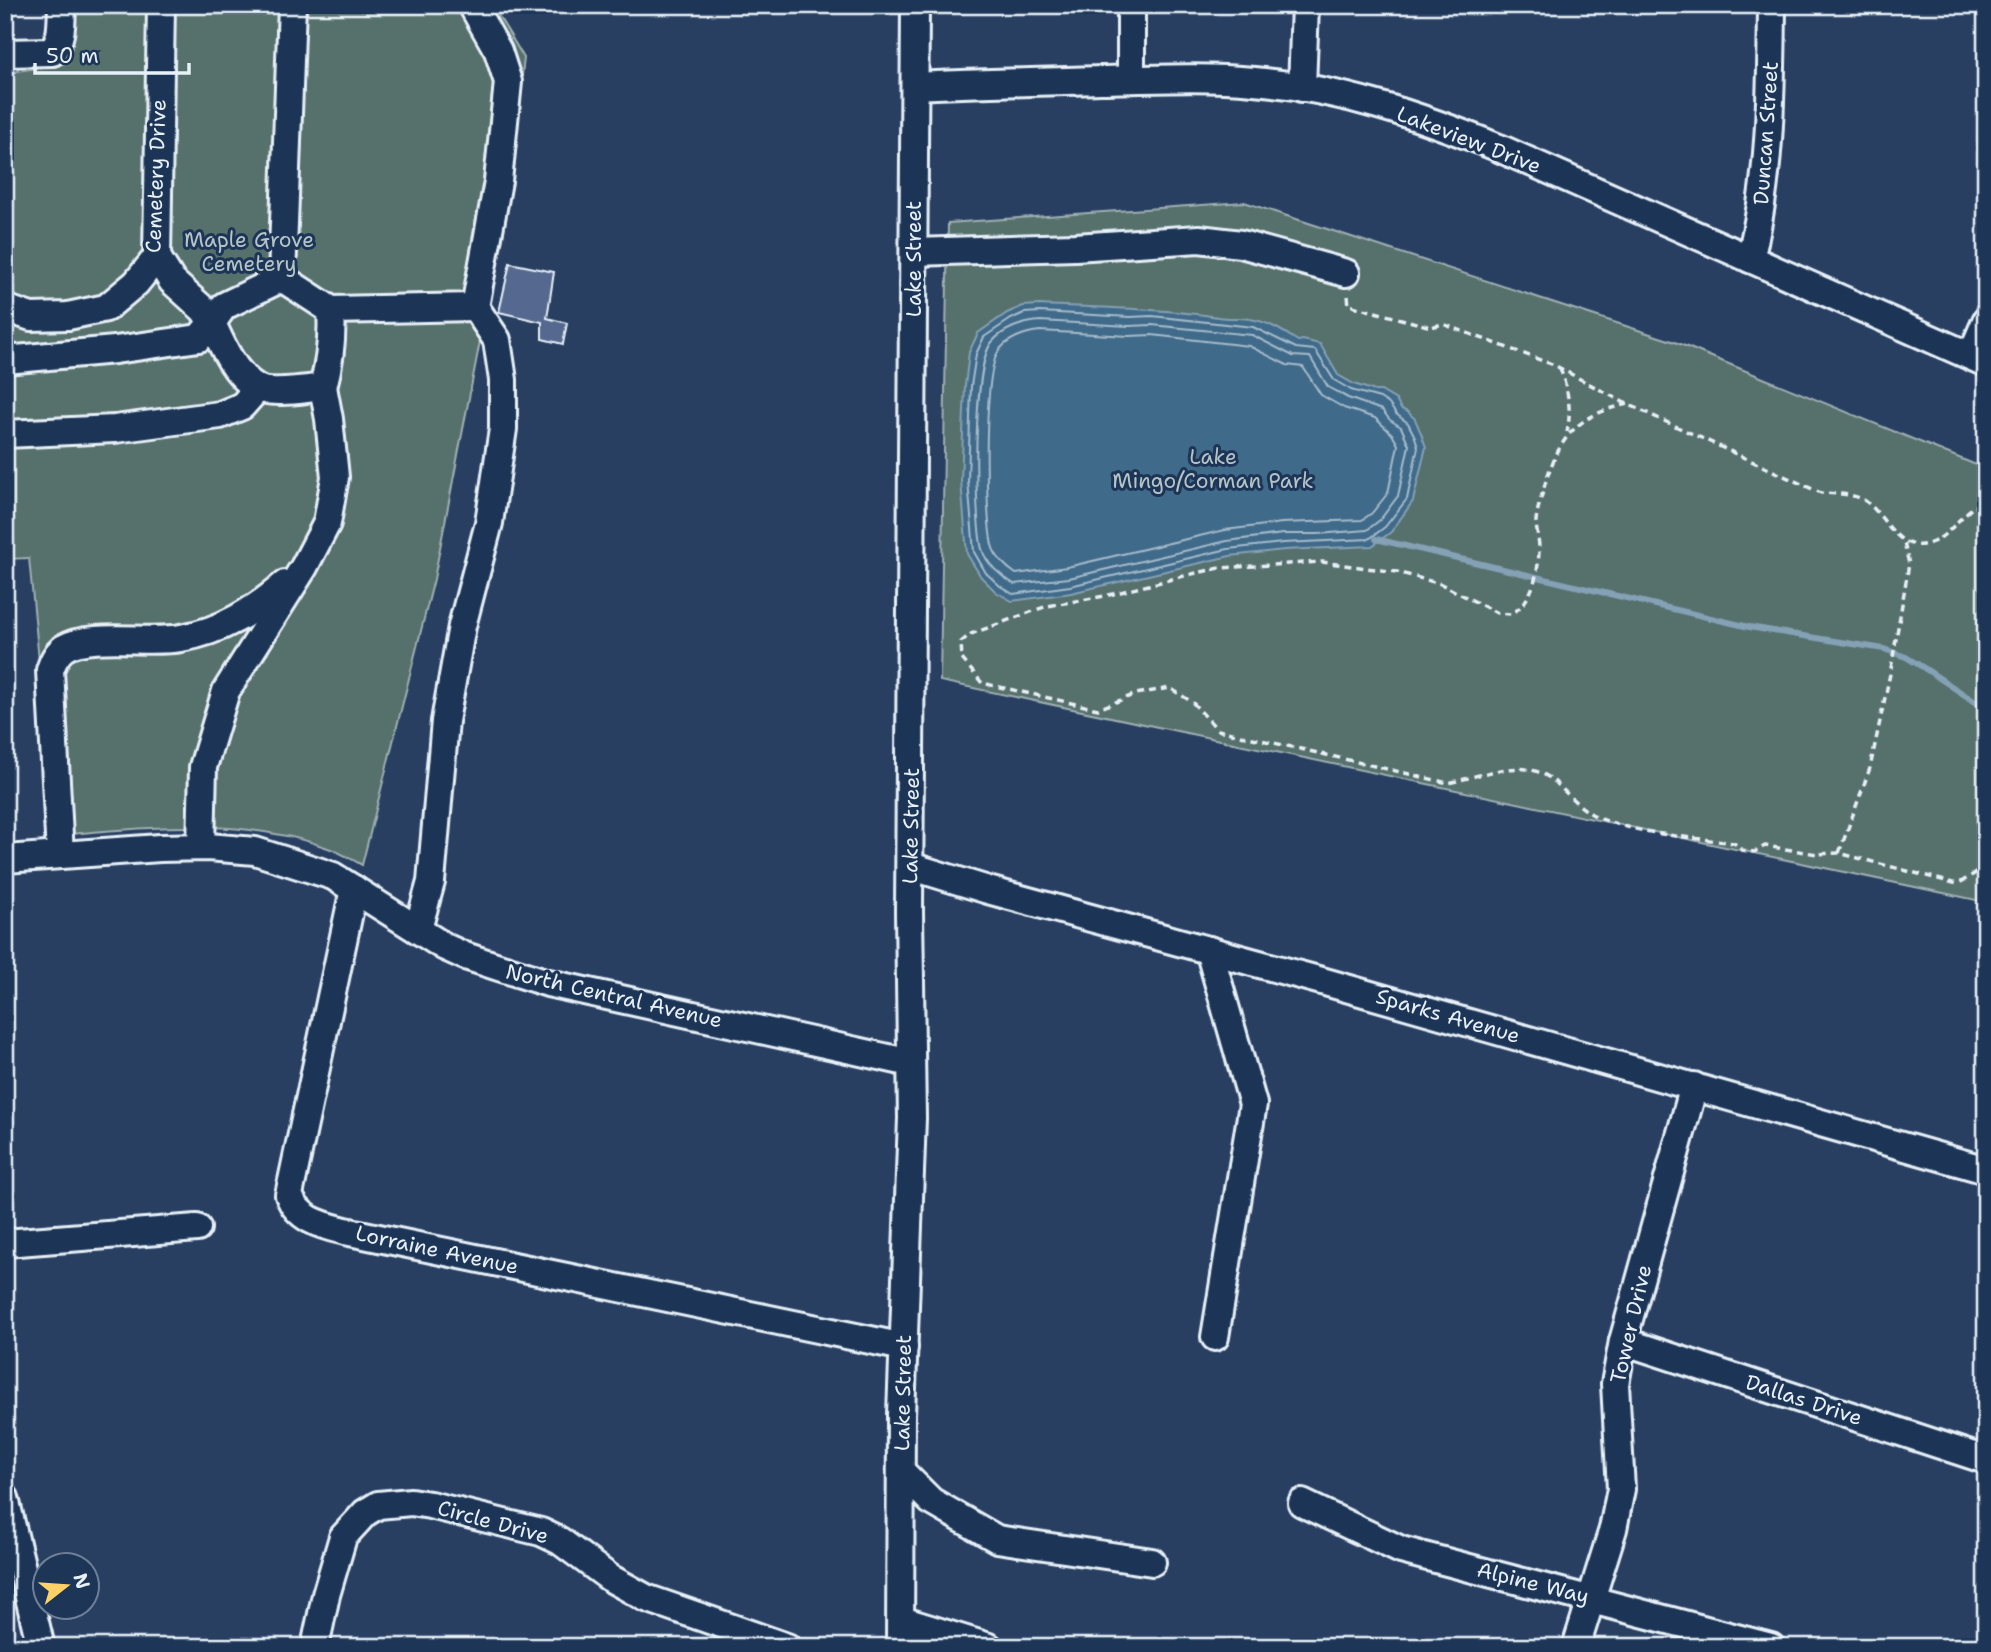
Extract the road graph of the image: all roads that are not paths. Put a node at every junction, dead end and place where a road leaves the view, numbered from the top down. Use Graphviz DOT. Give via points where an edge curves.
graph roads {
  1 [pos="62,5"];
  2 [pos="161,5"];
  3 [pos="292,5"];
  4 [pos="472,5"];
  5 [pos="915,5"];
  6 [pos="1131,5"];
  7 [pos="1305,5"];
  8 [pos="1772,5"];
  9 [pos="5,53"];
  10 [pos="1131,79"];
  11 [pos="915,86"];
  12 [pos="1302,88"];
  13 [pos="914,252"];
  14 [pos="157,257"];
  15 [pos="1751,259"];
  16 [pos="1346,273"];
  17 [pos="282,278"];
  18 [pos="172,281"];
  19 [pos="136,284"];
  20 [pos="475,307"];
  21 [pos="5,308"];
  22 [pos="331,310"];
  23 [pos="1986,321"];
  24 [pos="212,323"];
  25 [pos="5,360"];
  26 [pos="1979,360"];
  27 [pos="323,387"];
  28 [pos="257,389"];
  29 [pos="5,434"];
  30 [pos="304,567"];
  31 [pos="201,848"];
  32 [pos="60,855"];
  33 [pos="5,859"];
  34 [pos="910,866"];
  35 [pos="354,889"];
  36 [pos="418,929"];
  37 [pos="1209,950"];
  38 [pos="911,1063"];
  39 [pos="1694,1086"];
  40 [pos="1986,1170"];
  41 [pos="197,1228"];
  42 [pos="5,1243"];
  43 [pos="1216,1337"];
  44 [pos="1623,1341"];
  45 [pos="904,1347"];
  46 [pos="1986,1460"];
  47 [pos="901,1471"];
  48 [pos="5,1498"];
  49 [pos="1301,1503"];
  50 [pos="1152,1562"];
  51 [pos="1591,1598"];
  52 [pos="901,1619"];
  53 [pos="41,1647"];
  54 [pos="315,1647"];
  55 [pos="787,1647"];
  56 [pos="900,1647"];
  57 [pos="989,1647"];
  58 [pos="1576,1647"];
  59 [pos="1771,1647"];
  1 -- 9 [label="street" via="61,29 52,51"];
  2 -- 14 [label="street, Cemetery Drive"];
  3 -- 17 [label="street"];
  4 -- 20 [label="street" via="498,51 508,82 498,181"];
  5 -- 11 [label="street, Lake Street"];
  6 -- 10 [label="street"];
  7 -- 12 [label="street"];
  8 -- 15 [label="street, Duncan Street" via="1764,176"];
  10 -- 11 [label="street, Lakeview Drive"];
  10 -- 12 [label="street, Lakeview Drive" via="1224,79"];
  11 -- 13 [label="street, Lake Street"];
  12 -- 15 [label="street, Lakeview Drive" via="1473,137"];
  13 -- 16 [label="street" via="1199,239 1241,244"];
  13 -- 34 [label="street, Lake Street"];
  14 -- 18 [label="street"];
  14 -- 19 [label="street, Cemetery Drive"];
  15 -- 26 [label="street, Lakeview Drive"];
  17 -- 22 [label="street"];
  17 -- 24 [label="street" via="224,306"];
  18 -- 19 [label="street"];
  18 -- 24 [label="street"];
  19 -- 21 [label="street, Cemetery Drive" via="106,308 68,316 32,317"];
  20 -- 22 [label="street"];
  20 -- 36 [label="street" via="497,340 503,429 489,523 462,626 447,708 431,882"];
  22 -- 27 [label="street" via="333,334"];
  23 -- 26 [label="street"];
  24 -- 25 [label="street" via="199,338"];
  24 -- 28 [label="street" via="223,347"];
  27 -- 28 [label="street"];
  27 -- 30 [label="street" via="335,477 327,523"];
  28 -- 29 [label="street" via="242,406 220,415 115,429"];
  30 -- 31 [label="street" via="226,691 203,767"];
  30 -- 32 [label="street" via="262,604 225,626 180,639 83,642 65,647 55,656 50,670"];
  31 -- 32 [label="street, North Central Avenue"];
  31 -- 35 [label="street, North Central Avenue" via="255,851 333,876"];
  32 -- 33 [label="street, North Central Avenue"];
  34 -- 37 [label="street, Sparks Avenue"];
  34 -- 38 [label="street, Lake Street"];
  35 -- 36 [label="street, North Central Avenue"];
  35 -- 45 [label="street, Lorraine Avenue" via="289,1195 297,1211 313,1222 345,1231"];
  36 -- 38 [label="street, North Central Avenue" via="465,956 548,983"];
  37 -- 39 [label="street, Sparks Avenue"];
  37 -- 43 [label="street" via="1253,1104"];
  38 -- 45 [label="street, Lake Street"];
  39 -- 40 [label="street, Sparks Avenue"];
  39 -- 44 [label="street, Tower Drive"];
  41 -- 42 [label="street"];
  44 -- 46 [label="street, Dallas Drive"];
  44 -- 51 [label="street, Tower Drive" via="1615,1384 1621,1489"];
  45 -- 47 [label="street, Lake Street"];
  47 -- 50 [label="street" via="932,1501 997,1539"];
  47 -- 52 [label="street, Lake Street"];
  48 -- 53 [label="street"];
  49 -- 51 [label="street, Alpine Way" via="1401,1550"];
  51 -- 58 [label="street, Tower Drive"];
  51 -- 59 [label="street, Alpine Way"];
  52 -- 56 [label="street, Lake Street"];
  52 -- 57 [label="street"];
  54 -- 55 [label="street, Circle Drive" via="343,1537 378,1505 411,1502 541,1532 646,1598"];
}
